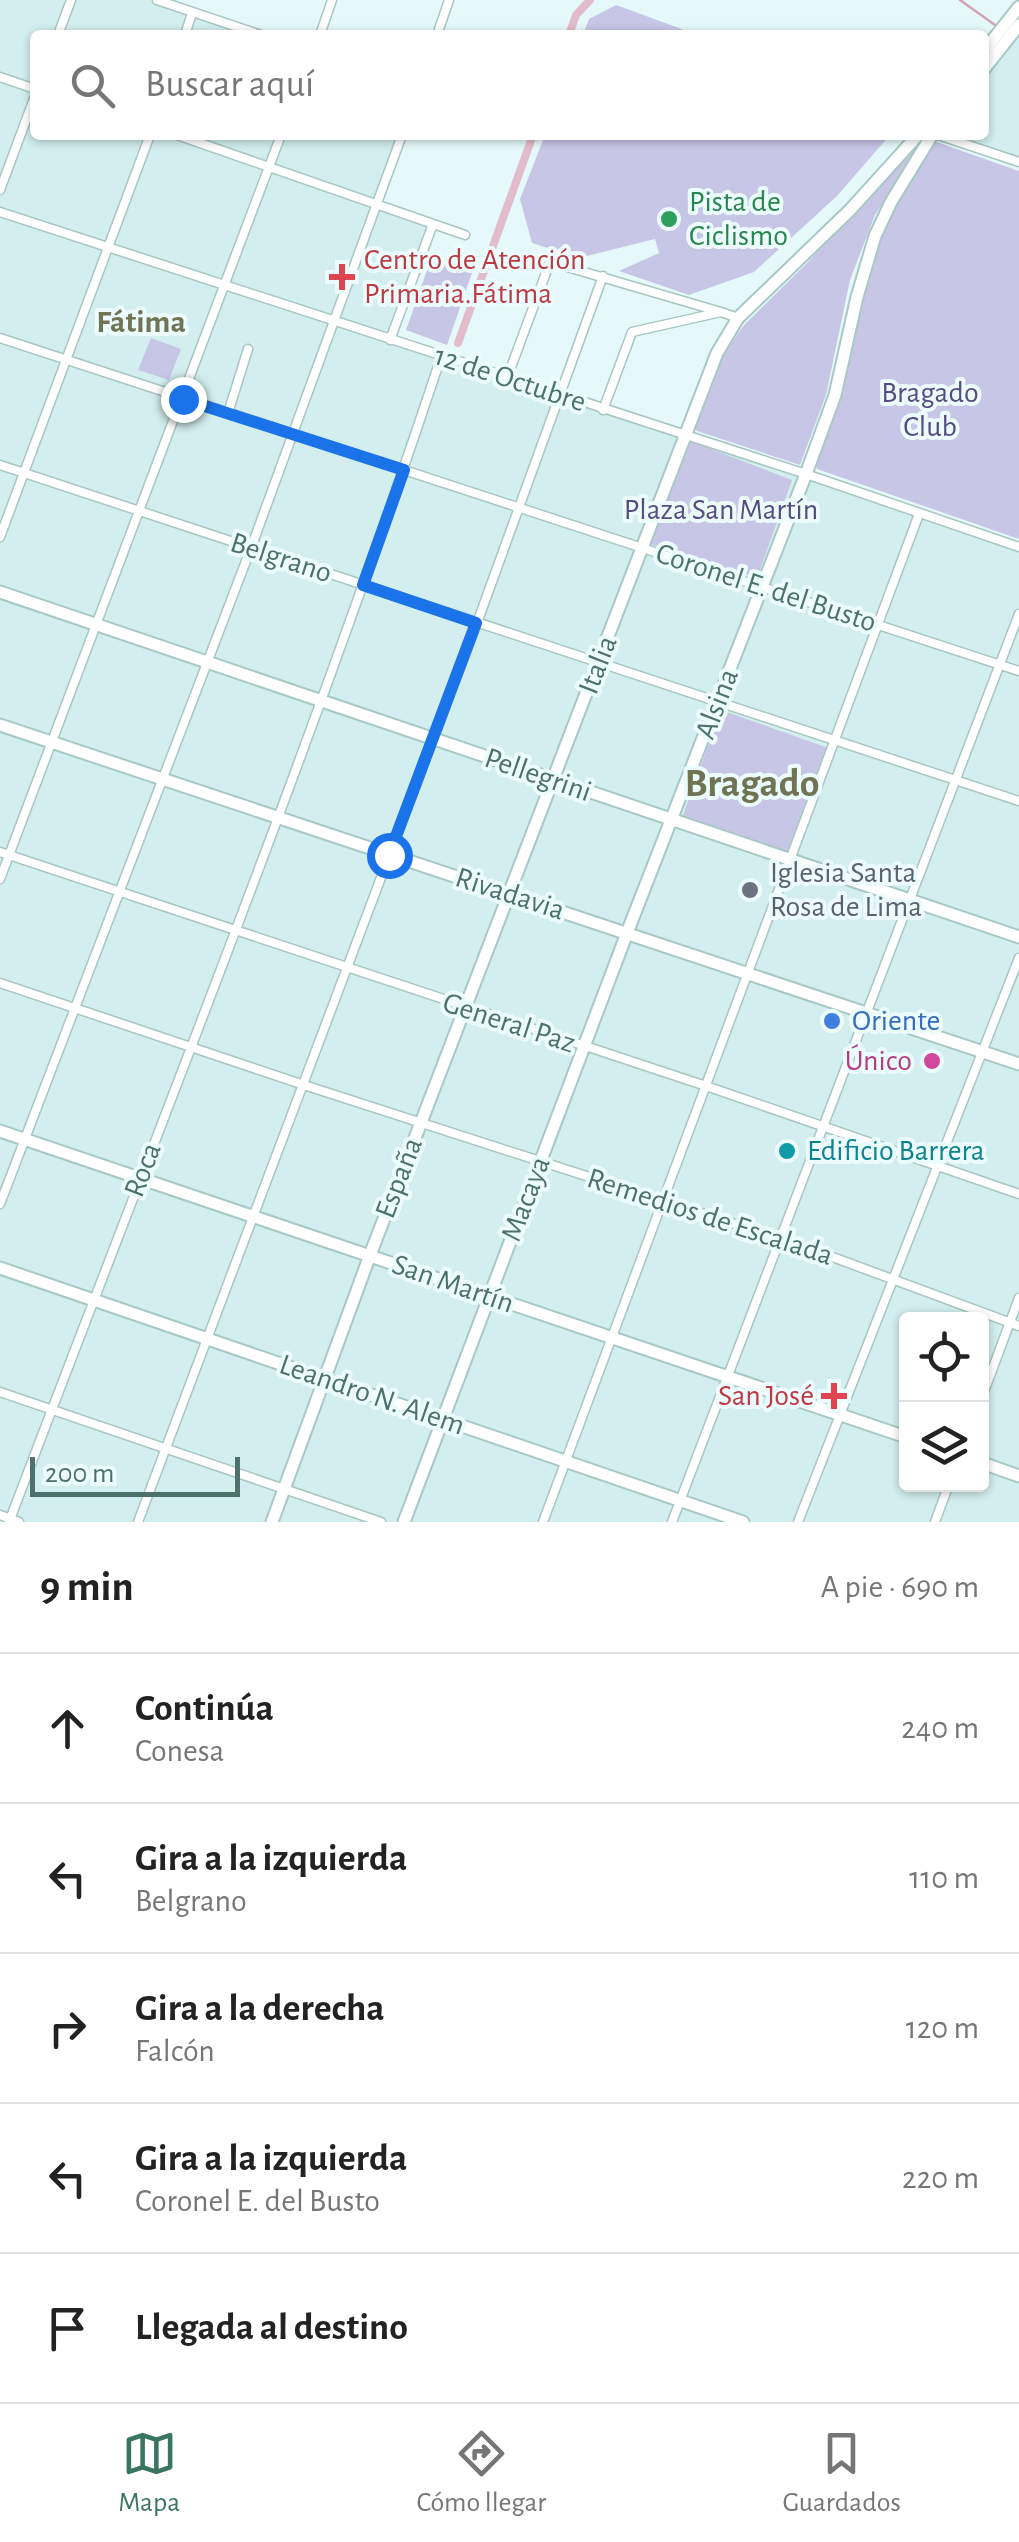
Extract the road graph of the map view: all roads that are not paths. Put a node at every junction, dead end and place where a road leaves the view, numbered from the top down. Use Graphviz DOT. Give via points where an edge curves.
graph roads {
  1 [pos="71,0"];
  2 [pos="157,0"];
  3 [pos="332,0"];
  4 [pos="449,0"];
  5 [pos="1019,7"];
  6 [pos="192,13"];
  7 [pos="60,30"];
  8 [pos="187,30"];
  9 [pos="245,30"];
  10 [pos="322,30"];
  11 [pos="438,30"];
  12 [pos="1014,32"];
  13 [pos="989,48"];
  14 [pos="989,63"];
  15 [pos="0,77"];
  16 [pos="30,90"];
  17 [pos="30,106"];
  18 [pos="148,140"];
  19 [pos="191,140"];
  20 [pos="278,140"];
  21 [pos="400,140"];
  22 [pos="913,140"];
  23 [pos="932,140"];
  24 [pos="951,140"];
  25 [pos="1019,162"];
  26 [pos="268,167"];
  27 [pos="0,190"];
  28 [pos="378,204"];
  29 [pos="0,212"];
  30 [pos="433,224"];
  31 [pos="465,235"];
  32 [pos="108,247"];
  33 [pos="603,276"];
  34 [pos="225,286"];
  35 [pos="721,312"];
  36 [pos="738,318"];
  37 [pos="335,322"];
  38 [pos="0,338"];
  39 [pos="390,340"];
  40 [pos="248,349"];
  41 [pos="441,357"];
  42 [pos="67,359"];
  43 [pos="506,378"];
  44 [pos="560,396"];
  45 [pos="183,399"];
  46 [pos="603,410"];
  47 [pos="228,413"];
  48 [pos="293,434"];
  49 [pos="686,436"];
  50 [pos="0,465"];
  51 [pos="404,470"];
  52 [pos="26,474"];
  53 [pos="806,474"];
  54 [pos="519,506"];
  55 [pos="140,512"];
  56 [pos="920,514"];
  57 [pos="0,537"];
  58 [pos="642,547"];
  59 [pos="1019,547"];
  60 [pos="251,548"];
  61 [pos="363,585"];
  62 [pos="762,586"];
  63 [pos="0,592"];
  64 [pos="1019,614"];
  65 [pos="476,623"];
  66 [pos="96,624"];
  67 [pos="879,625"];
  68 [pos="207,662"];
  69 [pos="598,663"];
  70 [pos="1000,665"];
  71 [pos="1019,672"];
  72 [pos="319,701"];
  73 [pos="717,702"];
  74 [pos="0,725"];
  75 [pos="433,740"];
  76 [pos="836,741"];
  77 [pos="52,742"];
  78 [pos="161,779"];
  79 [pos="554,779"];
  80 [pos="956,781"];
  81 [pos="1019,801"];
  82 [pos="276,818"];
  83 [pos="672,821"];
  84 [pos="5,853"];
  85 [pos="389,855"];
  86 [pos="792,862"];
  87 [pos="0,878"];
  88 [pos="118,890"];
  89 [pos="510,893"];
  90 [pos="910,902"];
  91 [pos="236,930"];
  92 [pos="627,933"];
  93 [pos="1019,938"];
  94 [pos="1019,958"];
  95 [pos="346,969"];
  96 [pos="750,973"];
  97 [pos="0,983"];
  98 [pos="75,1007"];
  99 [pos="464,1008"];
  100 [pos="868,1012"];
  101 [pos="191,1047"];
  102 [pos="584,1048"];
  103 [pos="983,1052"];
  104 [pos="1019,1064"];
  105 [pos="304,1085"];
  106 [pos="706,1086"];
  107 [pos="420,1123"];
  108 [pos="822,1126"];
  109 [pos="0,1131"];
  110 [pos="24,1139"];
  111 [pos="540,1161"];
  112 [pos="938,1166"];
  113 [pos="139,1179"];
  114 [pos="1019,1194"];
  115 [pos="662,1201"];
  116 [pos="0,1204"];
  117 [pos="253,1215"];
  118 [pos="781,1239"];
  119 [pos="370,1254"];
  120 [pos="0,1268"];
  121 [pos="892,1280"];
  122 [pos="490,1296"];
  123 [pos="1019,1298"];
  124 [pos="94,1300"];
  125 [pos="1014,1324"];
  126 [pos="610,1338"];
  127 [pos="207,1339"];
  128 [pos="729,1377"];
  129 [pos="324,1379"];
  130 [pos="989,1381"];
  131 [pos="0,1392"];
  132 [pos="52,1409"];
  133 [pos="838,1414"];
  134 [pos="443,1420"];
  135 [pos="899,1435"];
  136 [pos="164,1449"];
  137 [pos="566,1462"];
  138 [pos="989,1465"];
  139 [pos="1019,1476"];
  140 [pos="285,1488"];
  141 [pos="946,1492"];
  142 [pos="680,1500"];
  143 [pos="0,1516"];
  144 [pos="13,1521"];
  145 [pos="138,1522"];
  146 [pos="272,1522"];
  147 [pos="381,1522"];
  148 [pos="404,1522"];
  149 [pos="543,1522"];
  150 [pos="672,1522"];
  151 [pos="743,1522"];
  152 [pos="798,1522"];
  153 [pos="935,1522"];
  1 -- 7 [label="street"];
  2 -- 6 [label="street"];
  3 -- 10 [label="street"];
  4 -- 11 [label="street"];
  5 -- 12 [label="main road"];
  6 -- 8 [label="street"];
  6 -- 9 [label="street"];
  12 -- 13 [label="main road"];
  12 -- 14 [label="main road"];
  15 -- 16 [label="street"];
  17 -- 27 [label="street"];
  18 -- 32 [label="street"];
  19 -- 26 [label="street"];
  20 -- 26 [label="street"];
  21 -- 28 [label="street"];
  22 -- 36 [label="main road, Italia"];
  23 -- 53 [label="main road, Alsina" via="876,236 838,384"];
  24 -- 25 [label="street"];
  26 -- 28 [label="street"];
  26 -- 34 [label="street"];
  28 -- 30 [label="street"];
  28 -- 37 [label="street"];
  29 -- 32 [label="street, 12 de Octubre"];
  30 -- 31 [label="street"];
  30 -- 39 [label="street"];
  32 -- 34 [label="street, 12 de Octubre"];
  32 -- 42 [label="street"];
  33 -- 35 [label="street"];
  33 -- 43 [label="street" via="550,262"];
  33 -- 44 [label="street"];
  34 -- 37 [label="street, 12 de Octubre"];
  34 -- 45 [label="street"];
  35 -- 36 [label="street"];
  35 -- 46 [label="street" via="628,335"];
  36 -- 49 [label="main road, Italia" via="710,369"];
  37 -- 39 [label="street, 12 de Octubre"];
  37 -- 48 [label="street"];
  38 -- 42 [label="street, Coronel E. del Busto"];
  39 -- 41 [label="street, 12 de Octubre"];
  40 -- 47 [label="street"];
  41 -- 43 [label="street, 12 de Octubre"];
  41 -- 51 [label="street, Roca"];
  42 -- 45 [label="street, Coronel E. del Busto"];
  42 -- 52 [label="street"];
  43 -- 44 [label="street, 12 de Octubre"];
  44 -- 46 [label="street, 12 de Octubre"];
  44 -- 54 [label="street"];
  45 -- 47 [label="street, Coronel E. del Busto"];
  45 -- 55 [label="street"];
  46 -- 49 [label="street, 12 de Octubre"];
  47 -- 48 [label="street, Coronel E. del Busto"];
  48 -- 51 [label="street, Coronel E. del Busto"];
  48 -- 60 [label="street"];
  49 -- 53 [label="street, 12 de Octubre"];
  49 -- 58 [label="main road, Italia"];
  50 -- 52 [label="street, Belgrano"];
  51 -- 54 [label="street, Coronel E. del Busto"];
  51 -- 61 [label="street, Roca"];
  52 -- 55 [label="street, Belgrano"];
  52 -- 57 [label="street"];
  53 -- 56 [label="street, 12 de Octubre"];
  53 -- 62 [label="main road, Alsina"];
  54 -- 58 [label="street, Coronel E. del Busto"];
  54 -- 65 [label="street"];
  55 -- 60 [label="street, Belgrano"];
  55 -- 66 [label="street"];
  56 -- 59 [label="street, 12 de Octubre"];
  56 -- 67 [label="street"];
  58 -- 62 [label="street, Coronel E. del Busto"];
  58 -- 69 [label="main road, Italia"];
  60 -- 61 [label="street, Belgrano"];
  60 -- 68 [label="street"];
  61 -- 65 [label="street, Belgrano"];
  61 -- 72 [label="street, Roca"];
  62 -- 67 [label="street, Coronel E. del Busto"];
  62 -- 73 [label="main road, Alsina"];
  63 -- 66 [label="main road, Pellegrini"];
  64 -- 70 [label="street"];
  65 -- 69 [label="street, Belgrano"];
  65 -- 75 [label="street"];
  66 -- 68 [label="main road, Pellegrini"];
  66 -- 77 [label="street"];
  67 -- 70 [label="street, Coronel E. del Busto"];
  67 -- 76 [label="street"];
  68 -- 72 [label="main road, Pellegrini"];
  68 -- 78 [label="street"];
  69 -- 73 [label="street, Belgrano"];
  69 -- 79 [label="main road, Italia"];
  70 -- 71 [label="street, Coronel E. del Busto"];
  70 -- 80 [label="street"];
  72 -- 75 [label="main road, Pellegrini"];
  72 -- 82 [label="street, Roca"];
  73 -- 76 [label="street, Belgrano"];
  73 -- 83 [label="main road, Alsina"];
  74 -- 77 [label="main road, Rivadavia"];
  75 -- 79 [label="main road, Pellegrini"];
  75 -- 85 [label="street"];
  76 -- 80 [label="street, Belgrano"];
  76 -- 86 [label="street"];
  77 -- 78 [label="main road, Rivadavia"];
  77 -- 84 [label="street"];
  78 -- 82 [label="main road, Rivadavia"];
  78 -- 88 [label="street"];
  79 -- 83 [label="main road, Pellegrini"];
  79 -- 89 [label="main road, Italia"];
  80 -- 81 [label="street, Belgrano"];
  80 -- 90 [label="street"];
  82 -- 85 [label="main road, Rivadavia"];
  82 -- 91 [label="street, Roca"];
  83 -- 86 [label="main road, Pellegrini"];
  83 -- 92 [label="main road, Alsina"];
  84 -- 87 [label="street"];
  84 -- 88 [label="street, General Paz"];
  85 -- 89 [label="main road, Rivadavia"];
  85 -- 95 [label="street"];
  86 -- 90 [label="main road, Pellegrini"];
  86 -- 96 [label="street"];
  88 -- 91 [label="street, General Paz"];
  88 -- 98 [label="street"];
  89 -- 92 [label="main road, Rivadavia"];
  89 -- 99 [label="main road, España"];
  90 -- 93 [label="main road, Pellegrini"];
  90 -- 100 [label="street"];
  91 -- 95 [label="street, General Paz"];
  91 -- 101 [label="street, Roca"];
  92 -- 96 [label="main road, Rivadavia"];
  92 -- 102 [label="main road, Macaya"];
  94 -- 103 [label="street"];
  95 -- 99 [label="street, General Paz"];
  95 -- 105 [label="street"];
  96 -- 100 [label="main road, Rivadavia"];
  96 -- 106 [label="street"];
  97 -- 98 [label="street, Remedios de Escalada"];
  98 -- 101 [label="street, Remedios de Escalada"];
  98 -- 110 [label="street"];
  99 -- 102 [label="street, General Paz"];
  99 -- 107 [label="main road, España"];
  100 -- 103 [label="main road, Rivadavia"];
  100 -- 108 [label="street"];
  101 -- 105 [label="street, Remedios de Escalada"];
  101 -- 113 [label="street, Roca"];
  102 -- 106 [label="street, General Paz"];
  102 -- 111 [label="main road, Macaya"];
  103 -- 104 [label="main road, Rivadavia"];
  103 -- 112 [label="street"];
  105 -- 107 [label="street, Remedios de Escalada"];
  105 -- 117 [label="street"];
  106 -- 108 [label="street, General Paz"];
  106 -- 115 [label="street"];
  107 -- 111 [label="street, Remedios de Escalada"];
  107 -- 119 [label="main road, España"];
  108 -- 112 [label="street, General Paz"];
  108 -- 118 [label="street"];
  109 -- 110 [label="main road, San Martín"];
  110 -- 113 [label="main road, San Martín"];
  110 -- 116 [label="street"];
  111 -- 115 [label="street, Remedios de Escalada"];
  111 -- 122 [label="main road, Macaya"];
  112 -- 114 [label="street, General Paz"];
  112 -- 121 [label="street"];
  113 -- 117 [label="main road, San Martín"];
  113 -- 124 [label="street, Roca"];
  115 -- 118 [label="street, Remedios de Escalada"];
  115 -- 126 [label="street"];
  117 -- 119 [label="main road, San Martín"];
  117 -- 127 [label="street"];
  118 -- 121 [label="street, Remedios de Escalada"];
  118 -- 128 [label="street"];
  119 -- 122 [label="main road, San Martín"];
  119 -- 129 [label="main road, España"];
  120 -- 124 [label="main road, Leandro N. Alem"];
  121 -- 125 [label="street, Remedios de Escalada"];
  121 -- 133 [label="street"];
  122 -- 126 [label="main road, San Martín"];
  122 -- 134 [label="main road, Macaya"];
  123 -- 125 [label="street"];
  124 -- 127 [label="main road, Leandro N. Alem"];
  124 -- 132 [label="street, Roca"];
  125 -- 130 [label="street"];
  126 -- 128 [label="main road, San Martín"];
  126 -- 137 [label="street"];
  127 -- 129 [label="main road, Leandro N. Alem"];
  127 -- 136 [label="street"];
  128 -- 133 [label="main road, San Martín"];
  128 -- 142 [label="street"];
  129 -- 134 [label="main road, Leandro N. Alem"];
  129 -- 140 [label="main road, España"];
  131 -- 132 [label="street"];
  132 -- 136 [label="street"];
  132 -- 144 [label="street, Roca"];
  133 -- 135 [label="main road, San Martín"];
  133 -- 152 [label="street"];
  134 -- 137 [label="main road, Leandro N. Alem"];
  134 -- 148 [label="main road, Macaya"];
  136 -- 140 [label="street"];
  136 -- 145 [label="street"];
  137 -- 142 [label="main road, Leandro N. Alem"];
  137 -- 149 [label="street"];
  138 -- 139 [label="main road"];
  140 -- 146 [label="main road, España"];
  140 -- 147 [label="street"];
  141 -- 153 [label="street"];
  142 -- 150 [label="street"];
  142 -- 151 [label="main road, Leandro N. Alem"];
  143 -- 144 [label="street"];
}
